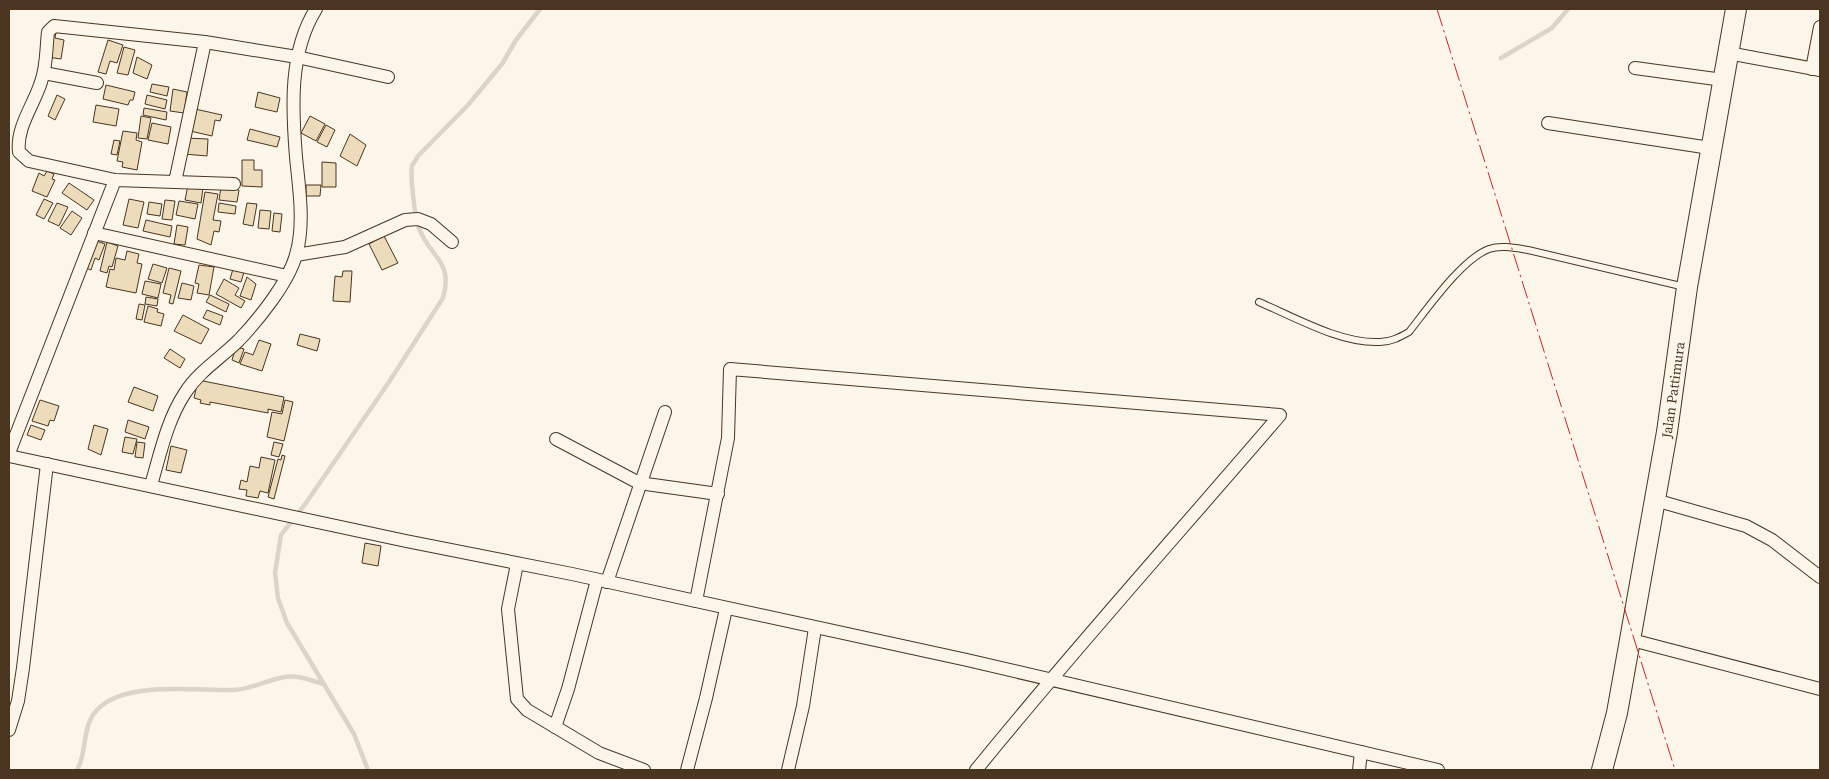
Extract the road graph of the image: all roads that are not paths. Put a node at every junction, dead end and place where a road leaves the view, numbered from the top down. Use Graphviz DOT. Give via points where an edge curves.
graph roads {
  1 [pos="316,9"];
  2 [pos="1736,9"];
  3 [pos="1820,27"];
  4 [pos="205,42"];
  5 [pos="1728,53"];
  6 [pos="297,57"];
  7 [pos="1634,68"];
  8 [pos="1816,70"];
  9 [pos="44,73"];
  10 [pos="388,77"];
  11 [pos="1723,80"];
  12 [pos="97,83"];
  13 [pos="1548,123"];
  14 [pos="1710,148"];
  15 [pos="115,180"];
  16 [pos="175,182"];
  17 [pos="234,184"];
  18 [pos="94,233"];
  19 [pos="452,242"];
  20 [pos="296,255"];
  21 [pos="287,276"];
  22 [pos="1687,287"];
  23 [pos="1259,302"];
  24 [pos="665,412"];
  25 [pos="556,440"];
  26 [pos="9,454"];
  27 [pos="47,464"];
  28 [pos="639,483"];
  29 [pos="151,486"];
  30 [pos="718,494"];
  31 [pos="1655,500"];
  32 [pos="517,564"];
  33 [pos="1820,577"];
  34 [pos="602,581"];
  35 [pos="696,601"];
  36 [pos="726,609"];
  37 [pos="815,628"];
  38 [pos="1628,639"];
  39 [pos="1050,679"];
  40 [pos="1820,689"];
  41 [pos="13,700"];
  42 [pos="555,727"];
  43 [pos="9,730"];
  44 [pos="1361,752"];
  45 [pos="644,770"];
  46 [pos="687,770"];
  47 [pos="788,770"];
  48 [pos="976,770"];
  49 [pos="1359,770"];
  50 [pos="1438,770"];
  51 [pos="1602,770"];
  1 -- 6 [label="street" via="300,41"];
  2 -- 5 [label="main road, Jalan Pattimura"];
  3 -- 8 [label="street"];
  4 -- 6 [label="street"];
  4 -- 9 [label="street" via="54,26 48,32"];
  4 -- 16 [label="street"];
  5 -- 8 [label="street"];
  5 -- 11 [label="main road, Jalan Pattimura"];
  6 -- 10 [label="street"];
  6 -- 20 [label="street" via="295,123 300,205"];
  7 -- 11 [label="street"];
  9 -- 12 [label="street"];
  9 -- 15 [label="street" via="19,134 19,152 29,161"];
  11 -- 14 [label="main road, Jalan Pattimura"];
  13 -- 14 [label="street"];
  14 -- 22 [label="main road, Jalan Pattimura"];
  15 -- 16 [label="street"];
  15 -- 18 [label="street"];
  16 -- 17 [label="street"];
  18 -- 21 [label="street"];
  18 -- 26 [label="street"];
  19 -- 20 [label="street" via="431,224 418,219 405,220 345,247"];
  20 -- 21 [label="street"];
  21 -- 29 [label="street" via="239,340 201,372 185,393 174,413"];
  22 -- 23 [label="lane" via="1504,247 1491,248 1474,256 1409,332 1396,339 1380,342 1345,338"];
  22 -- 31 [label="main road, Jalan Pattimura"];
  24 -- 28 [label="street"];
  25 -- 28 [label="street"];
  26 -- 27 [label="street"];
  27 -- 29 [label="street"];
  27 -- 41 [label="street"];
  28 -- 30 [label="street"];
  28 -- 34 [label="street"];
  29 -- 32 [label="street"];
  30 -- 35 [label="street"];
  30 -- 39 [label="street" via="728,438 730,369 1280,415"];
  31 -- 33 [label="street" via="1746,526 1772,540"];
  31 -- 38 [label="main road, Jalan Pattimura"];
  32 -- 34 [label="street"];
  32 -- 42 [label="street" via="508,609 517,699 527,710"];
  34 -- 35 [label="street"];
  34 -- 42 [label="street"];
  35 -- 36 [label="street"];
  36 -- 37 [label="street"];
  36 -- 46 [label="street"];
  37 -- 39 [label="street"];
  37 -- 47 [label="street"];
  38 -- 40 [label="street"];
  38 -- 51 [label="main road, Jalan Pattimura" via="1616,713"];
  39 -- 44 [label="street"];
  39 -- 48 [label="street"];
  41 -- 43 [label="street"];
  42 -- 45 [label="street" via="599,753"];
  44 -- 49 [label="street"];
  44 -- 50 [label="street"];
}
